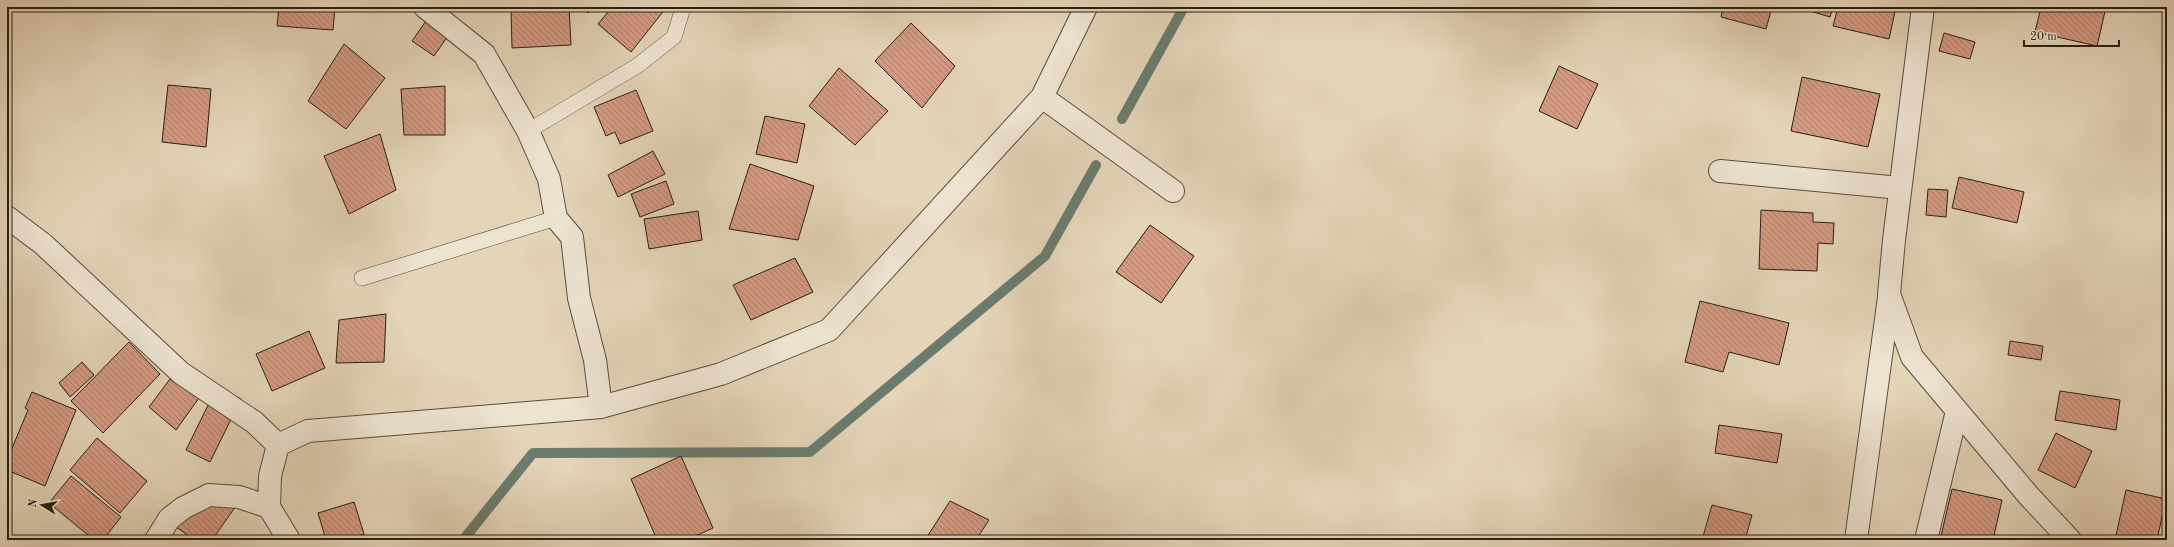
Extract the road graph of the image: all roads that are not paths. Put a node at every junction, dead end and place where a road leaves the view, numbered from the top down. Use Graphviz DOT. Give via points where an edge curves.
graph roads {
  1 [pos="425,7"];
  2 [pos="680,7"];
  3 [pos="1086,7"];
  4 [pos="1922,7"];
  5 [pos="1042,97"];
  6 [pos="528,131"];
  7 [pos="1720,171"];
  8 [pos="1900,188"];
  9 [pos="1173,191"];
  10 [pos="7,217"];
  11 [pos="556,218"];
  12 [pos="362,278"];
  13 [pos="1890,294"];
  14 [pos="601,407"];
  15 [pos="1957,411"];
  16 [pos="278,445"];
  17 [pos="269,507"];
  18 [pos="156,540"];
  19 [pos="289,540"];
  20 [pos="1856,540"];
  21 [pos="1926,540"];
  22 [pos="2070,540"];
  1 -- 6 [label="street" via="484,54"];
  2 -- 6 [label="lane" via="682,11 674,37 668,42 637,66"];
  3 -- 5 [label="street"];
  4 -- 8 [label="street"];
  5 -- 9 [label="street"];
  5 -- 14 [label="street" via="829,330 721,374"];
  6 -- 11 [label="street" via="549,180"];
  7 -- 8 [label="street"];
  8 -- 13 [label="street"];
  10 -- 16 [label="street" via="43,244 181,372 254,422"];
  11 -- 12 [label="lane"];
  11 -- 14 [label="street" via="572,238 579,298 595,360"];
  13 -- 15 [label="street" via="1912,357"];
  13 -- 20 [label="street"];
  14 -- 16 [label="street" via="308,431"];
  15 -- 21 [label="street"];
  15 -- 22 [label="street"];
  16 -- 17 [label="street" via="270,476"];
  17 -- 18 [label="street" via="239,497 209,494 169,519"];
  17 -- 19 [label="street"];
}
